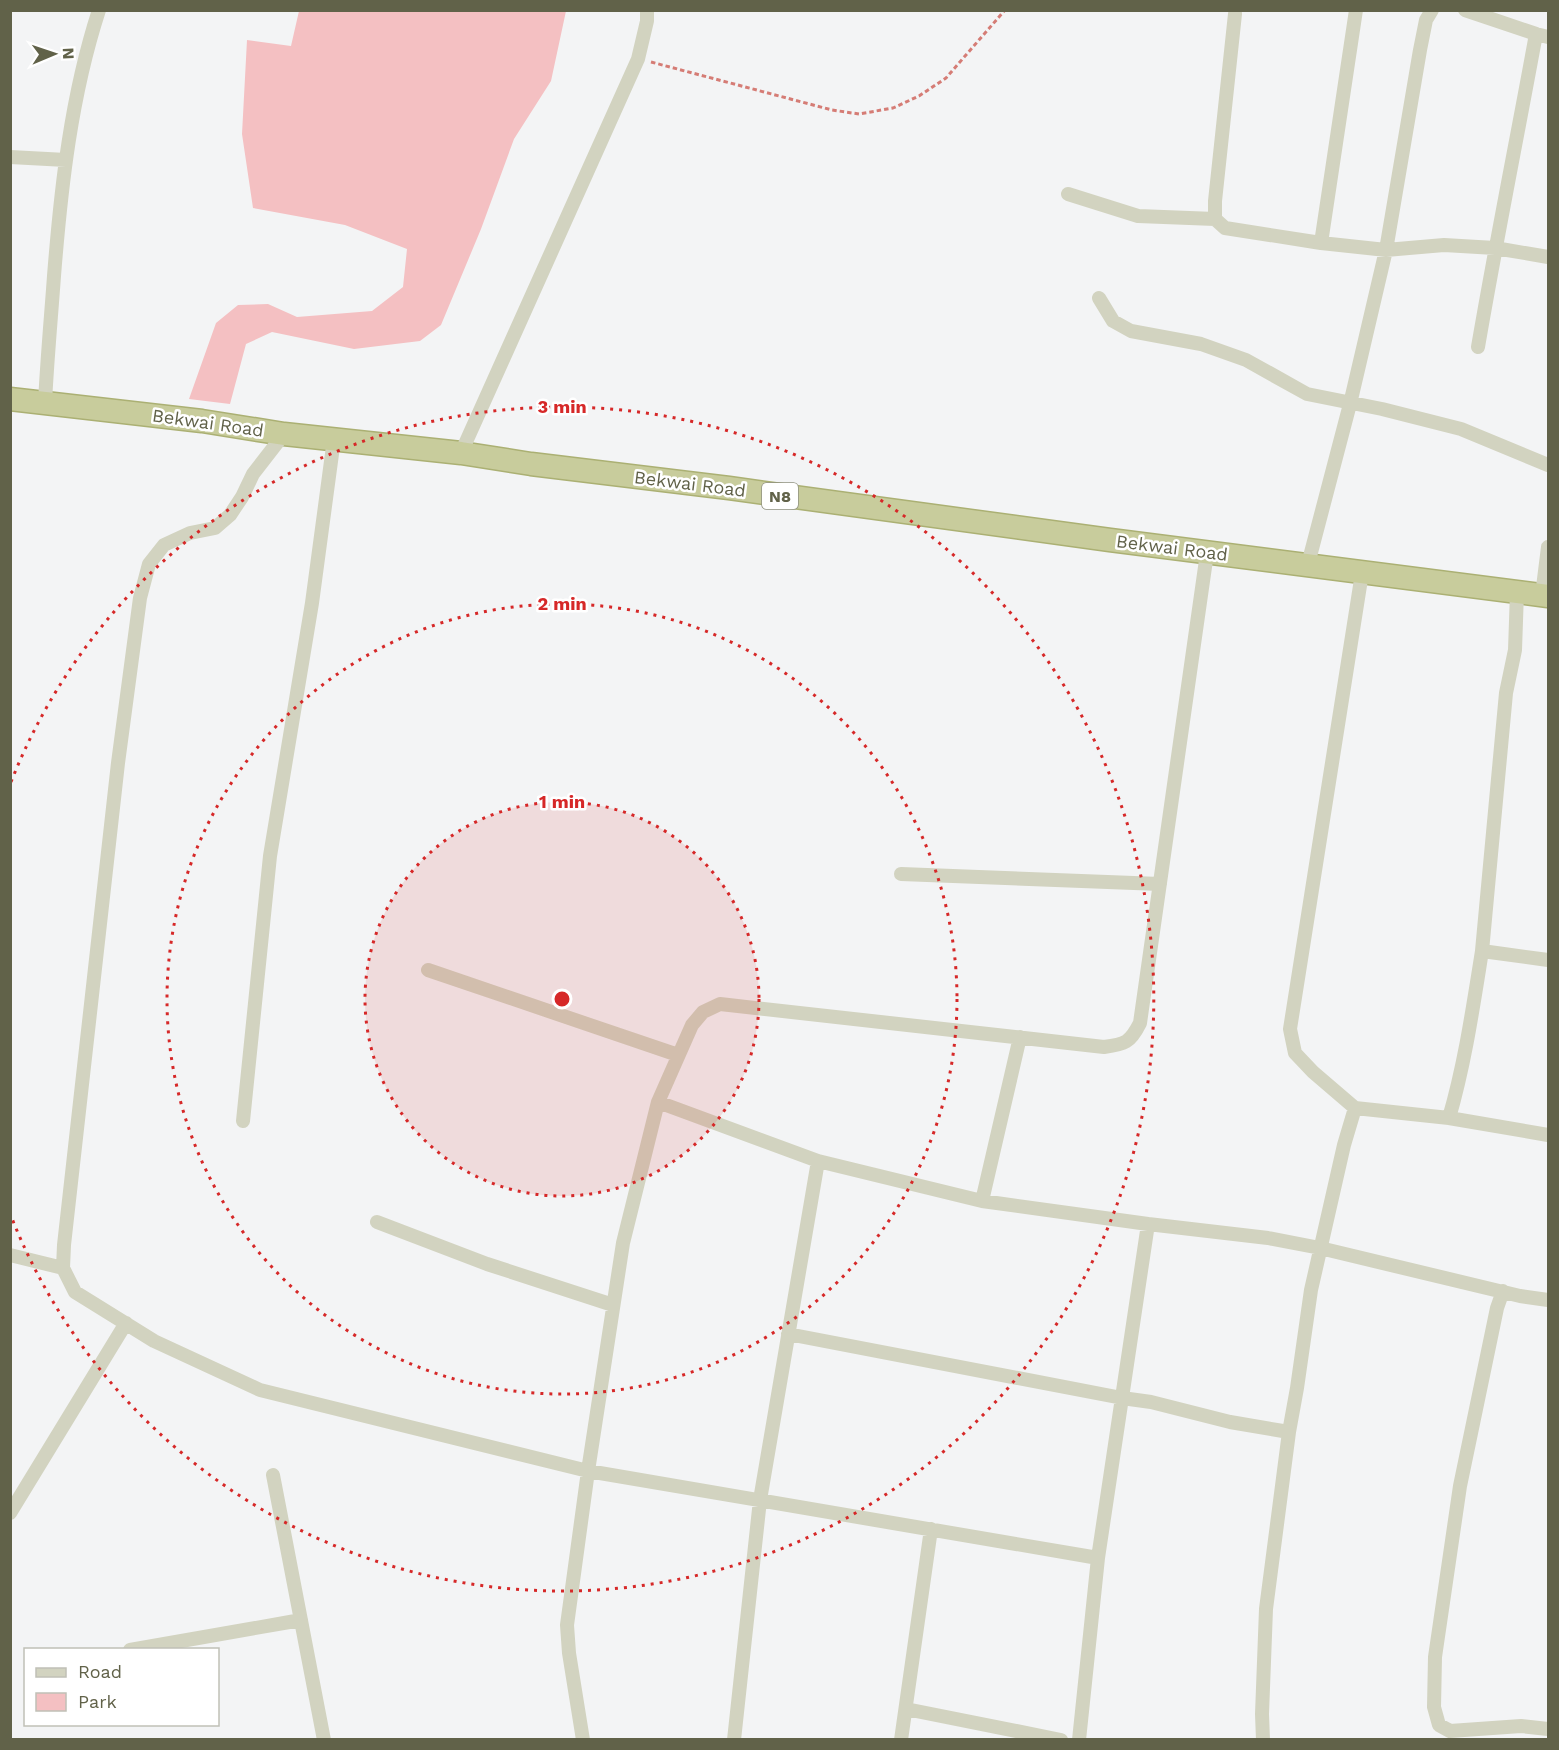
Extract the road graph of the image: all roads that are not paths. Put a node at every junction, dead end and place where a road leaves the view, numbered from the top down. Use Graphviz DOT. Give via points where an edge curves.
graph roads {
  1 [pos="99,10"];
  2 [pos="647,10"];
  3 [pos="1356,10"];
  4 [pos="1432,10"];
  5 [pos="1465,10"];
  6 [pos="1235,14"];
  7 [pos="1542,35"];
  8 [pos="10,157"];
  9 [pos="66,160"];
  10 [pos="1068,194"];
  11 [pos="1215,219"];
  12 [pos="1321,243"];
  13 [pos="1495,248"];
  14 [pos="1386,250"];
  15 [pos="1548,257"];
  16 [pos="1100,298"];
  17 [pos="1478,347"];
  18 [pos="10,399"];
  19 [pos="45,403"];
  20 [pos="1350,404"];
  21 [pos="284,434"];
  22 [pos="334,439"];
  23 [pos="461,453"];
  24 [pos="1548,465"];
  25 [pos="1548,547"];
  26 [pos="1207,553"];
  27 [pos="1308,564"];
  28 [pos="1362,573"];
  29 [pos="1517,592"];
  30 [pos="1545,596"];
  31 [pos="901,874"];
  32 [pos="1160,884"];
  33 [pos="1482,951"];
  34 [pos="1548,960"];
  35 [pos="428,970"];
  36 [pos="1020,1037"];
  37 [pos="678,1055"];
  38 [pos="658,1102"];
  39 [pos="1355,1108"];
  40 [pos="1449,1118"];
  41 [pos="243,1121"];
  42 [pos="1548,1136"];
  43 [pos="818,1161"];
  44 [pos="982,1201"];
  45 [pos="377,1222"];
  46 [pos="1149,1224"];
  47 [pos="1320,1248"];
  48 [pos="10,1255"];
  49 [pos="63,1268"];
  50 [pos="1503,1291"];
  51 [pos="1548,1300"];
  52 [pos="614,1305"];
  53 [pos="126,1323"];
  54 [pos="788,1334"];
  55 [pos="1122,1398"];
  56 [pos="1289,1431"];
  57 [pos="588,1471"];
  58 [pos="273,1475"];
  59 [pos="760,1500"];
  60 [pos="10,1513"];
  61 [pos="931,1530"];
  62 [pos="1098,1558"];
  63 [pos="301,1620"];
  64 [pos="141,1648"];
  65 [pos="906,1709"];
  66 [pos="1548,1729"];
  67 [pos="1490,1734"];
  68 [pos="324,1740"];
  69 [pos="583,1740"];
  70 [pos="734,1740"];
  71 [pos="901,1740"];
  72 [pos="1061,1740"];
  73 [pos="1079,1740"];
  74 [pos="1263,1740"];
  1 -- 9 [label="street"];
  2 -- 23 [label="street" via="638,59"];
  3 -- 12 [label="street"];
  4 -- 14 [label="street" via="1419,50"];
  5 -- 7 [label="street"];
  6 -- 11 [label="street"];
  7 -- 13 [label="street" via="1515,139"];
  8 -- 9 [label="street"];
  9 -- 19 [label="street"];
  10 -- 11 [label="street" via="1138,216"];
  11 -- 12 [label="street" via="1225,228"];
  12 -- 14 [label="street"];
  13 -- 14 [label="street" via="1443,244"];
  13 -- 15 [label="street"];
  13 -- 17 [label="street"];
  14 -- 20 [label="street"];
  16 -- 20 [label="street" via="1113,321 1131,331 1201,344 1246,360 1307,394"];
  18 -- 19 [label="highway, Bekwai Road / N8"];
  19 -- 21 [label="highway, Bekwai Road / N8"];
  20 -- 24 [label="street" via="1461,429"];
  20 -- 27 [label="street"];
  21 -- 22 [label="highway, Bekwai Road / N8"];
  21 -- 49 [label="street" via="253,474 230,515 215,528 190,533 164,545 149,564 143,586 118,763"];
  22 -- 23 [label="highway, Bekwai Road / N8"];
  22 -- 41 [label="street" via="312,603 270,856"];
  23 -- 26 [label="highway, Bekwai Road / N8"];
  25 -- 30 [label="street"];
  26 -- 27 [label="highway, Bekwai Road / N8"];
  26 -- 32 [label="street"];
  27 -- 28 [label="highway, Bekwai Road / N8"];
  28 -- 29 [label="highway, Bekwai Road / N8"];
  28 -- 39 [label="street" via="1290,1029 1295,1053"];
  29 -- 30 [label="highway, Bekwai Road / N8"];
  29 -- 33 [label="street" via="1515,650 1506,693"];
  31 -- 32 [label="street"];
  32 -- 36 [label="street" via="1140,1023 1132,1039 1104,1047"];
  33 -- 34 [label="street"];
  33 -- 40 [label="street"];
  35 -- 37 [label="street"];
  36 -- 37 [label="street" via="720,1004 703,1012 692,1025"];
  36 -- 44 [label="street"];
  37 -- 38 [label="street"];
  38 -- 43 [label="street"];
  38 -- 52 [label="street" via="623,1244"];
  39 -- 40 [label="street"];
  39 -- 47 [label="street"];
  40 -- 42 [label="street"];
  43 -- 44 [label="street"];
  43 -- 54 [label="street"];
  44 -- 46 [label="street"];
  45 -- 52 [label="street" via="487,1264"];
  46 -- 47 [label="street"];
  46 -- 55 [label="street"];
  47 -- 50 [label="street"];
  47 -- 56 [label="street"];
  48 -- 49 [label="street"];
  49 -- 53 [label="street" via="75,1292"];
  50 -- 51 [label="street"];
  50 -- 67 [label="street" via="1460,1486 1435,1657 1434,1707 1439,1725 1450,1731"];
  52 -- 57 [label="street"];
  53 -- 57 [label="street" via="154,1341 260,1390"];
  53 -- 60 [label="street"];
  54 -- 55 [label="street"];
  54 -- 59 [label="street"];
  55 -- 56 [label="street"];
  55 -- 62 [label="street"];
  56 -- 74 [label="street" via="1266,1609"];
  57 -- 59 [label="street"];
  57 -- 69 [label="street" via="567,1625"];
  58 -- 63 [label="street"];
  59 -- 61 [label="street"];
  59 -- 70 [label="street"];
  61 -- 62 [label="street"];
  61 -- 65 [label="street"];
  62 -- 73 [label="street"];
  63 -- 64 [label="street"];
  63 -- 68 [label="street"];
  65 -- 71 [label="street"];
  65 -- 72 [label="street"];
  66 -- 67 [label="street" via="1521,1726"];
}
